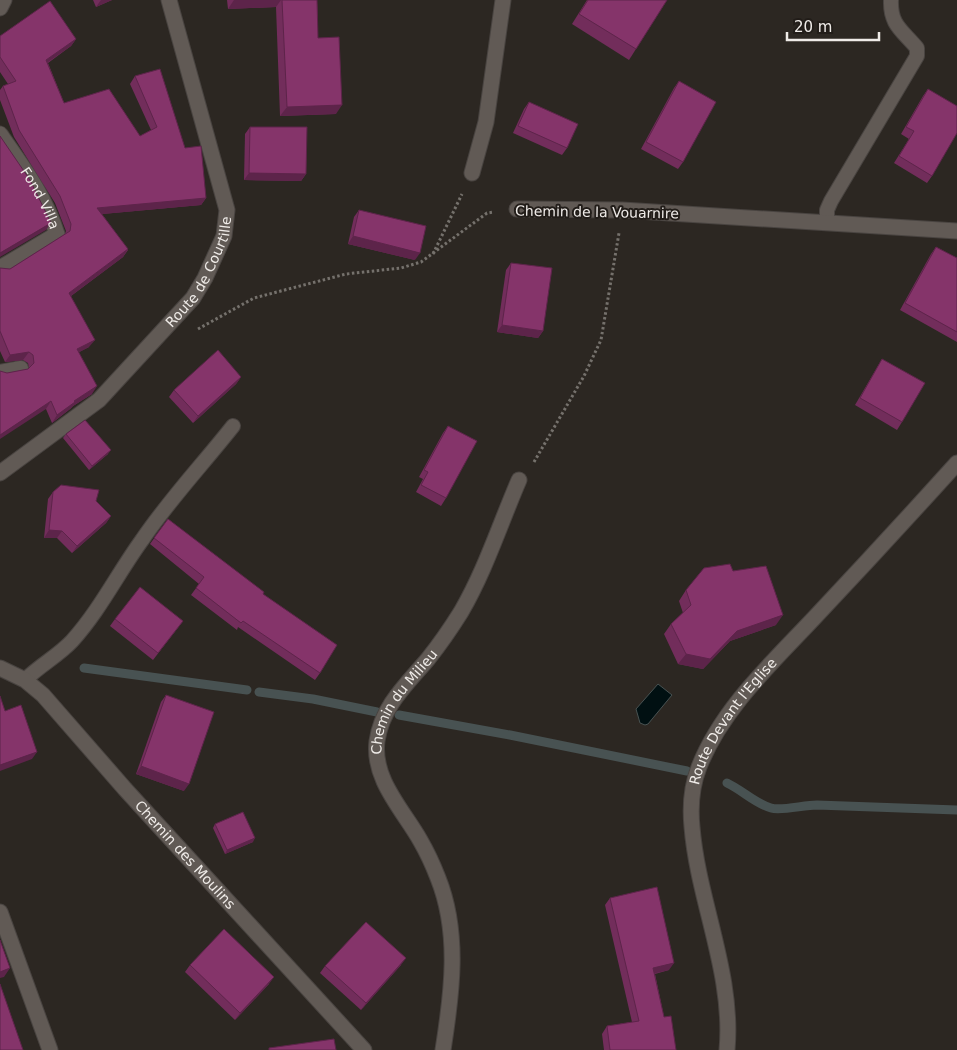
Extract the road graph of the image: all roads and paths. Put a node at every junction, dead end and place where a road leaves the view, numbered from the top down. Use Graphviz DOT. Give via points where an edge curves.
graph roads {
  1 [pos="4,0"];
  2 [pos="169,0"];
  3 [pos="503,0"];
  4 [pos="891,0"];
  5 [pos="0,8"];
  6 [pos="0,134"];
  7 [pos="472,174"];
  8 [pos="517,209"];
  9 [pos="622,210"];
  10 [pos="827,222"];
  11 [pos="957,231"];
  12 [pos="433,255"];
  13 [pos="0,268"];
  14 [pos="191,332"];
  15 [pos="21,368"];
  16 [pos="0,372"];
  17 [pos="234,426"];
  18 [pos="957,463"];
  19 [pos="0,473"];
  20 [pos="519,480"];
  21 [pos="0,668"];
  22 [pos="25,680"];
  23 [pos="0,912"];
  24 [pos="50,1050"];
  25 [pos="364,1050"];
  26 [pos="443,1050"];
  27 [pos="727,1050"];
  1 -- 5 [label="street"];
  2 -- 19 [label="street, Route de Courtille" via="227,210 224,236 193,298 99,400"];
  3 -- 7 [label="street" via="486,122"];
  4 -- 10 [label="lane" via="890,12 895,24 917,48 917,56 830,201"];
  6 -- 13 [label="street, Fond Villa" via="36,184 50,210 57,234"];
  7 -- 12 [label="path"];
  8 -- 9 [label="street, Chemin de la Vouarnire"];
  8 -- 12 [label="path, Chemin de la Vouarnire" via="487,213"];
  9 -- 10 [label="street, Chemin de la Vouarnire"];
  9 -- 20 [label="path" via="605,327 596,352 528,472"];
  10 -- 11 [label="street, Chemin de la Vouarnire"];
  12 -- 14 [label="path, Chemin de la Vouarnire" via="401,268 346,274 254,298"];
  15 -- 16 [label="lane"];
  17 -- 22 [label="lane" via="152,525 73,640"];
  18 -- 27 [label="street, Route Devant l'Eglise" via="759,677 728,716 699,768 692,792 692,826 726,1006"];
  20 -- 26 [label="street, Chemin du Milieu" via="474,587 444,637 398,692 378,741 377,755 388,789 428,858 449,917 453,954"];
  21 -- 22 [label="street, Chemin des Moulins"];
  22 -- 25 [label="street, Chemin des Moulins" via="43,695"];
  23 -- 24 [label="street"];
}
